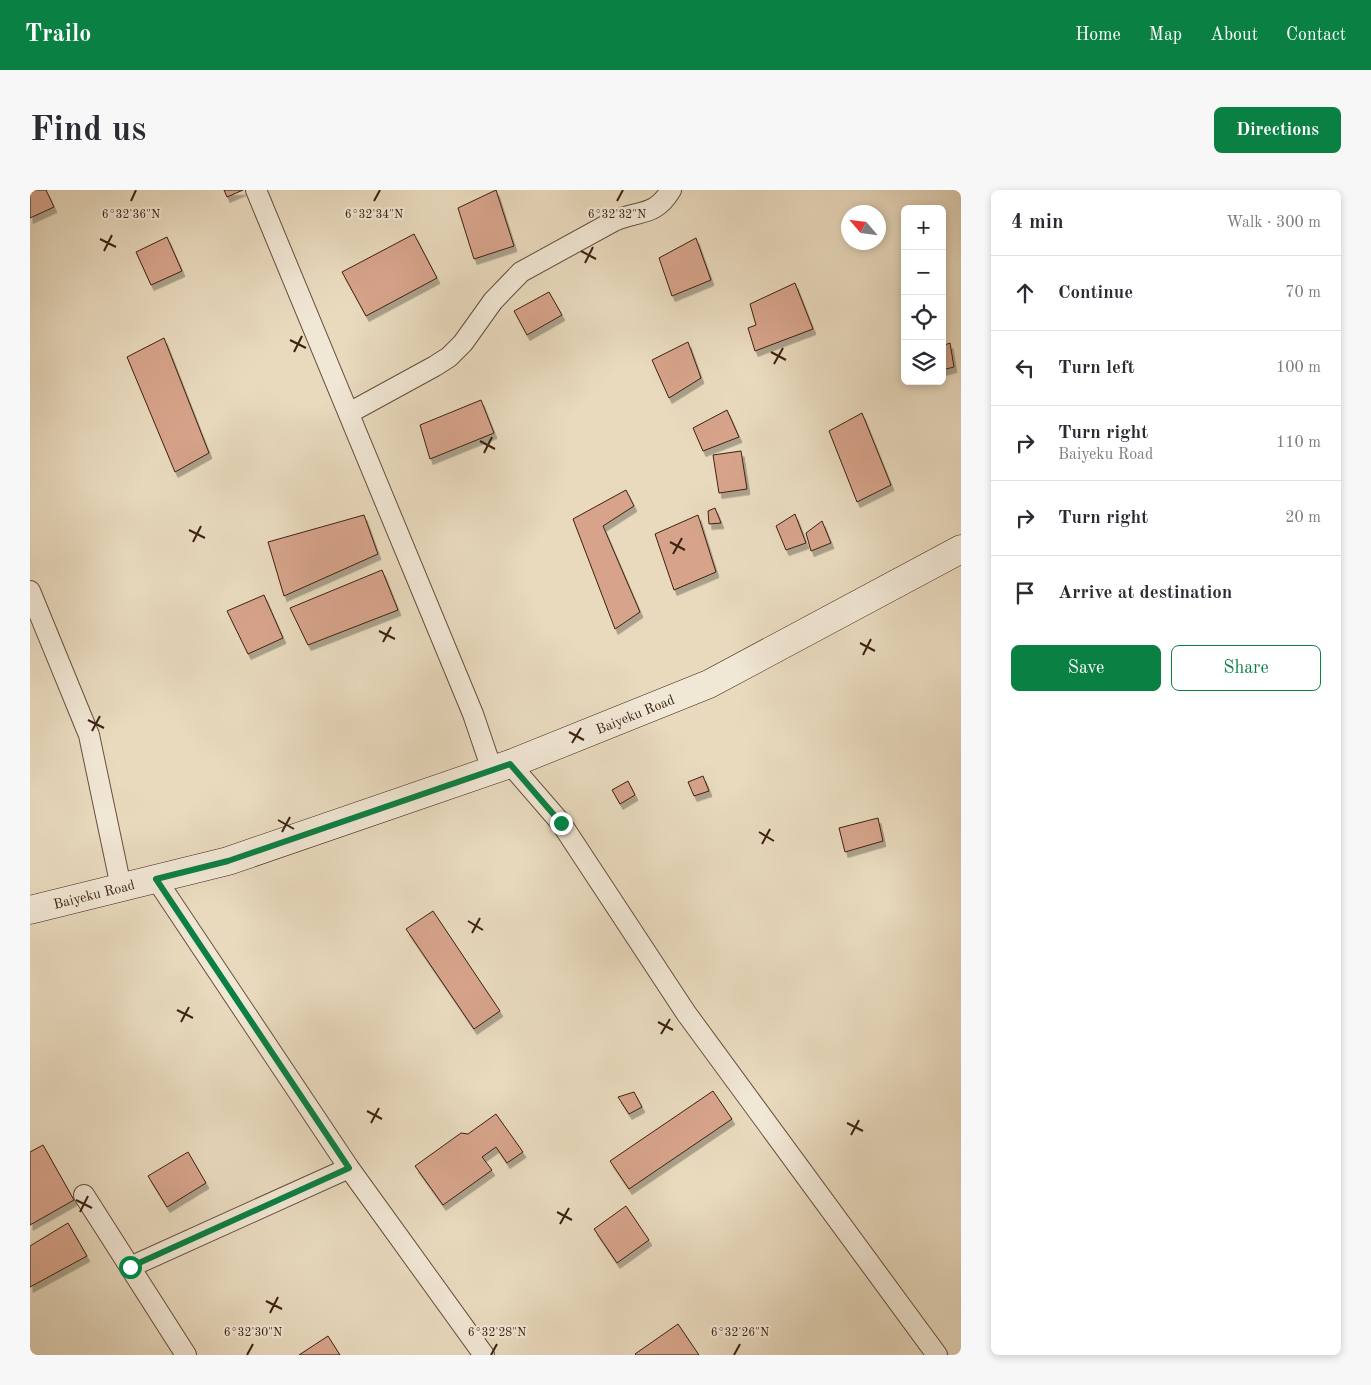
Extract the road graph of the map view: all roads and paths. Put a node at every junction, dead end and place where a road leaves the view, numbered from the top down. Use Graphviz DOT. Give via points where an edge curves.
graph roads {
  1 [pos="256,190"];
  2 [pos="671,190"];
  3 [pos="349,413"];
  4 [pos="961,549"];
  5 [pos="30,591"];
  6 [pos="501,767"];
  7 [pos="156,879"];
  8 [pos="121,887"];
  9 [pos="30,910"];
  10 [pos="349,1168"];
  11 [pos="84,1195"];
  12 [pos="130,1267"];
  13 [pos="186,1355"];
  14 [pos="484,1355"];
  15 [pos="937,1355"];
  1 -- 3 [label="street"];
  2 -- 3 [label="street" via="656,208 614,221 521,272 493,301 449,357"];
  3 -- 6 [label="street" via="474,714"];
  4 -- 6 [label="main road, Baiyeku Road" via="709,684"];
  5 -- 8 [label="street" via="89,735"];
  6 -- 7 [label="main road, Baiyeku Road" via="228,861"];
  6 -- 15 [label="street" via="561,823 686,1013"];
  7 -- 8 [label="main road, Baiyeku Road"];
  7 -- 10 [label="street"];
  8 -- 9 [label="main road, Baiyeku Road"];
  10 -- 12 [label="street"];
  10 -- 14 [label="street"];
  11 -- 12 [label="street"];
  12 -- 13 [label="street"];
}
